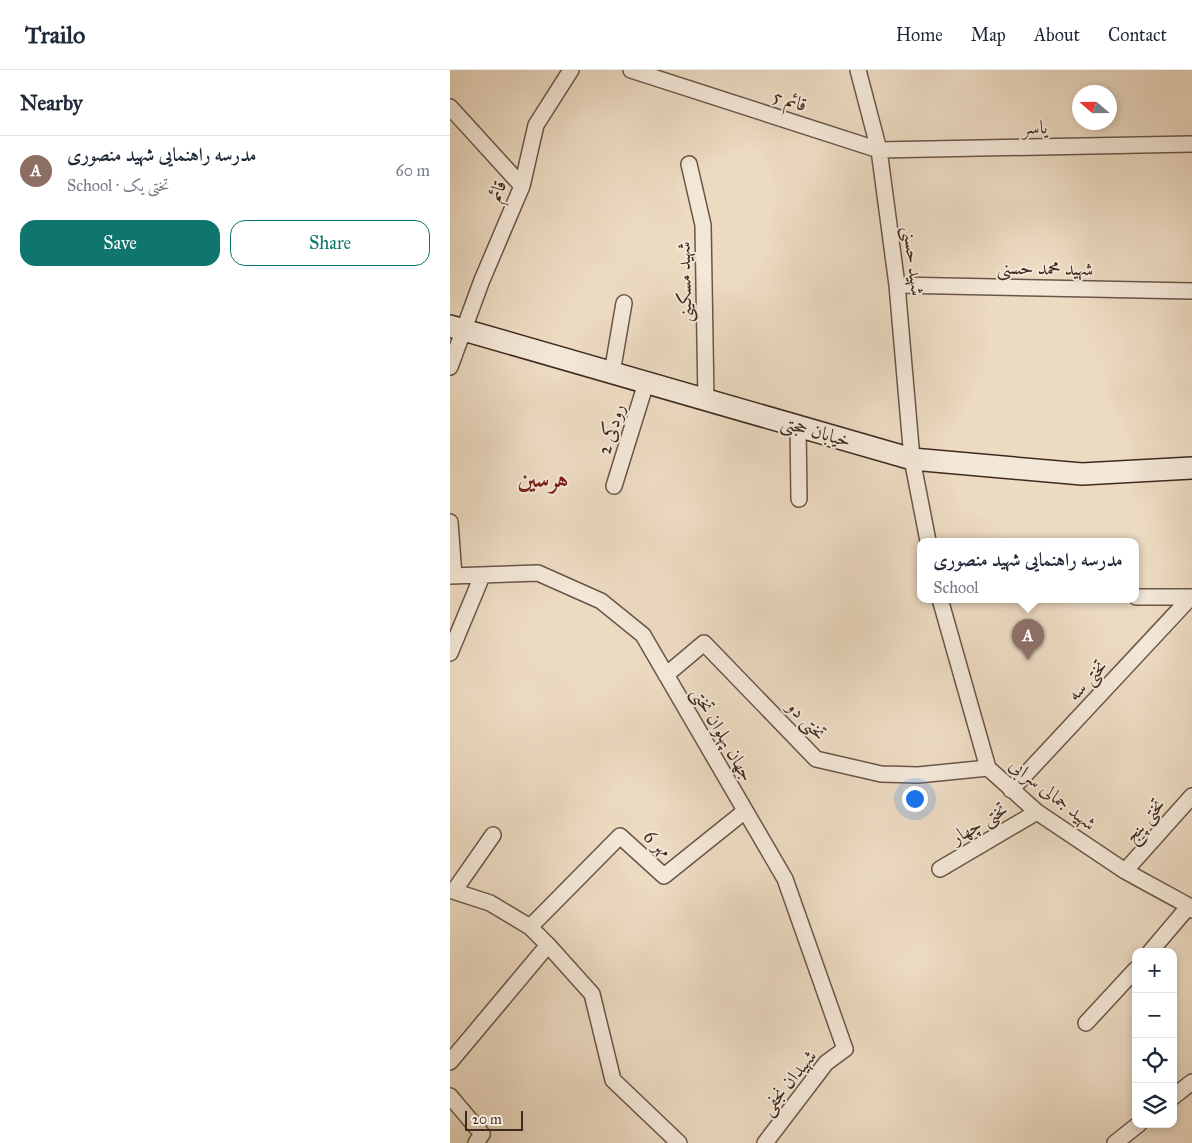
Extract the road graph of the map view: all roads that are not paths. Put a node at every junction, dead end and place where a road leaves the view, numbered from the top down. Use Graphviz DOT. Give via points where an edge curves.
graph roads {
  1 [pos="571,70"];
  2 [pos="631,70"];
  3 [pos="858,70"];
  4 [pos="450,107"];
  5 [pos="1192,144"];
  6 [pos="879,150"];
  7 [pos="689,164"];
  8 [pos="522,186"];
  9 [pos="897,285"];
  10 [pos="1192,291"];
  11 [pos="624,303"];
  12 [pos="456,328"];
  13 [pos="450,367"];
  14 [pos="612,373"];
  15 [pos="646,383"];
  16 [pos="706,400"];
  17 [pos="798,426"];
  18 [pos="912,459"];
  19 [pos="1192,468"];
  20 [pos="614,486"];
  21 [pos="799,499"];
  22 [pos="450,522"];
  23 [pos="927,538"];
  24 [pos="452,576"];
  25 [pos="482,576"];
  26 [pos="1139,597"];
  27 [pos="1192,597"];
  28 [pos="941,603"];
  29 [pos="450,653"];
  30 [pos="666,674"];
  31 [pos="988,768"];
  32 [pos="1011,790"];
  33 [pos="1192,796"];
  34 [pos="745,810"];
  35 [pos="1037,812"];
  36 [pos="493,835"];
  37 [pos="940,869"];
  38 [pos="1125,871"];
  39 [pos="452,891"];
  40 [pos="1191,908"];
  41 [pos="530,927"];
  42 [pos="548,945"];
  43 [pos="1154,948"];
  44 [pos="1132,973"];
  45 [pos="1086,1023"];
  46 [pos="845,1049"];
  47 [pos="450,1062"];
  48 [pos="1192,1082"];
  49 [pos="1177,1094"];
  50 [pos="450,1096"];
  51 [pos="1134,1128"];
  52 [pos="479,1139"];
  53 [pos="679,1143"];
  54 [pos="765,1143"];
  55 [pos="1115,1143"];
  1 -- 8 [label="street, قائم" via="536,125"];
  2 -- 6 [label="street, قائم 5"];
  3 -- 6 [label="street, شهید حسنی"];
  4 -- 8 [label="street"];
  5 -- 6 [label="street, یاسر"];
  6 -- 9 [label="street, شهید حسنی"];
  7 -- 16 [label="street, شهید مسکینی" via="703,225"];
  8 -- 12 [label="street, قائم"];
  9 -- 10 [label="street, شهید محمد حسنی"];
  9 -- 18 [label="street, شهید حسنی"];
  11 -- 14 [label="street"];
  12 -- 13 [label="street, قائم"];
  12 -- 14 [label="main road, خیابان حجتی"];
  14 -- 15 [label="main road, خیابان حجتی"];
  15 -- 16 [label="main road, خیابان حجتی"];
  15 -- 20 [label="street, رودکی 2"];
  16 -- 17 [label="main road, خیابان حجتی"];
  17 -- 18 [label="main road, خیابان حجتی"];
  17 -- 21 [label="street"];
  18 -- 19 [label="main road, خیابان حجتی" via="1082,474"];
  18 -- 23 [label="street"];
  22 -- 24 [label="street"];
  24 -- 25 [label="street, جهان پهلوان تختی"];
  25 -- 29 [label="street"];
  25 -- 30 [label="street, جهان پهلوان تختی" via="538,573 601,601 643,634"];
  26 -- 27 [label="street"];
  27 -- 32 [label="street, تختی سه"];
  28 -- 31 [label="street, شهید جمالی سرابی"];
  30 -- 31 [label="street, تختی دو" via="704,642 816,758 881,774"];
  30 -- 34 [label="street, جهان پهلوان تختی"];
  31 -- 32 [label="street, شهید جمالی سرابی"];
  32 -- 35 [label="street, شهید جمالی سرابی"];
  33 -- 38 [label="street, تختی پنج"];
  34 -- 41 [label="street, مهر 6" via="664,876 620,836"];
  34 -- 46 [label="street, جهان پهلوان تختی" via="785,879"];
  35 -- 37 [label="street, تختی چهار"];
  35 -- 38 [label="street, شهید جمالی سرابی"];
  36 -- 39 [label="street"];
  38 -- 40 [label="street, شهید جمالی سرابی"];
  39 -- 41 [label="street" via="490,903"];
  40 -- 43 [label="street"];
  41 -- 42 [label="street"];
  42 -- 47 [label="street"];
  42 -- 53 [label="street" via="592,994 613,1080"];
  44 -- 45 [label="street"];
  46 -- 54 [label="street, شهیدان نجفی" via="826,1063"];
  48 -- 49 [label="street"];
  50 -- 52 [label="street"];
  51 -- 55 [label="street"];
}
